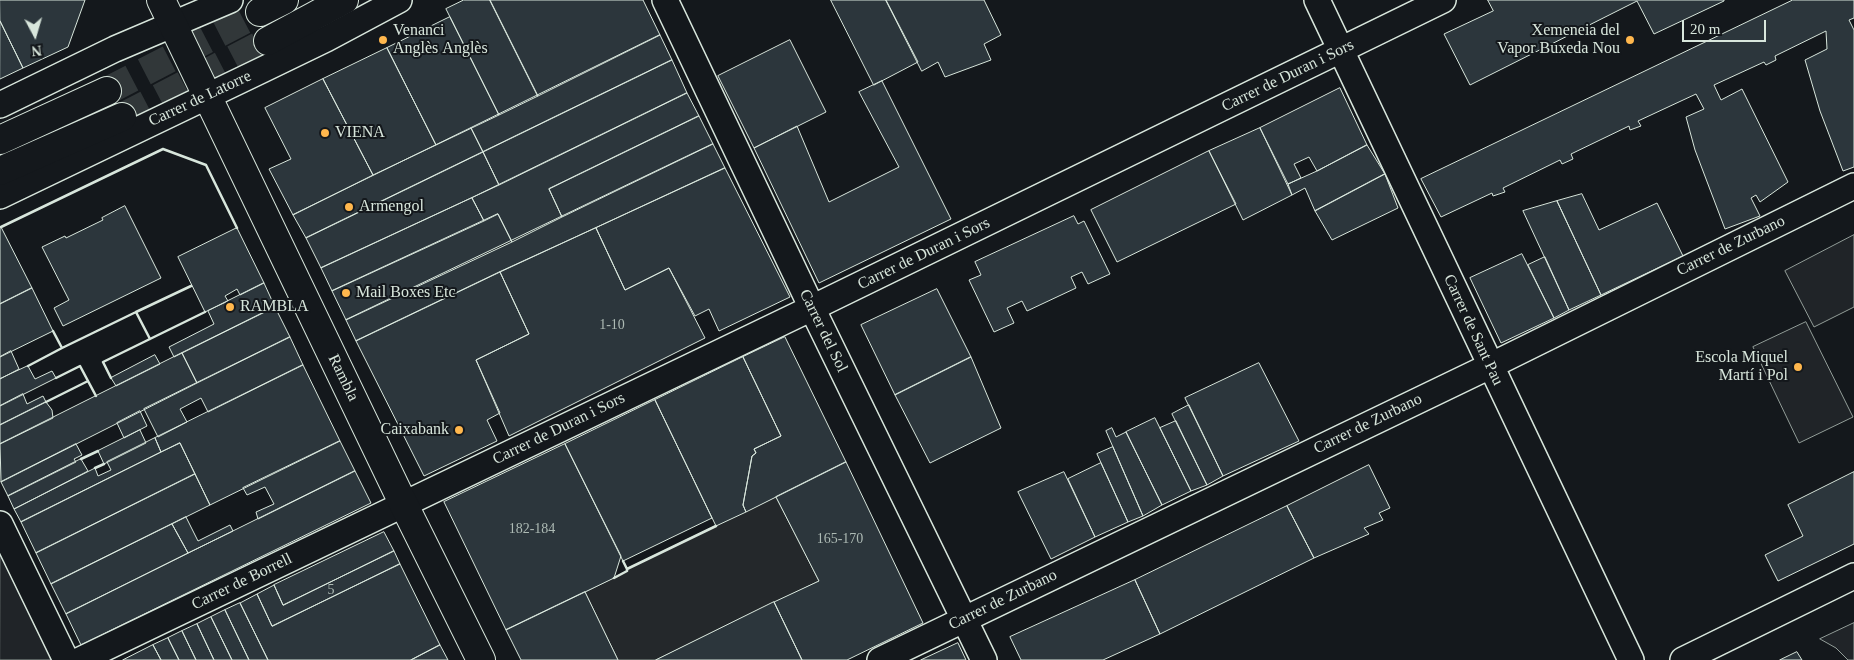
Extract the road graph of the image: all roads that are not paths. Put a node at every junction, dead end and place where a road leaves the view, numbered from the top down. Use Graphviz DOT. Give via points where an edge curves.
graph roads {
  1 [pos="161,0"];
  2 [pos="230,0"];
  3 [pos="284,0"];
  4 [pos="344,0"];
  5 [pos="398,0"];
  6 [pos="665,0"];
  7 [pos="1317,0"];
  8 [pos="1443,0"];
  9 [pos="260,12"];
  10 [pos="173,24"];
  11 [pos="268,41"];
  12 [pos="1342,50"];
  13 [pos="106,91"];
  14 [pos="207,95"];
  15 [pos="0,105"];
  16 [pos="122,117"];
  17 [pos="0,140"];
  18 [pos="0,171"];
  19 [pos="1854,186"];
  20 [pos="0,196"];
  21 [pos="812,308"];
  22 [pos="1490,366"];
  23 [pos="404,503"];
  24 [pos="0,524"];
  25 [pos="1854,576"];
  26 [pos="964,619"];
  27 [pos="66,660"];
  28 [pos="80,660"];
  29 [pos="481,660"];
  30 [pos="880,660"];
  31 [pos="984,660"];
  32 [pos="1631,660"];
  33 [pos="1683,660"];
  1 -- 10 [label="street, Rambla"];
  2 -- 10 [label="street"];
  3 -- 9 [label="street"];
  4 -- 11 [label="street"];
  5 -- 14 [label="street, Carrer de Latorre" via="326,39"];
  6 -- 21 [label="street, Carrer del Sol"];
  7 -- 12 [label="street, Carrer de Sant Pau"];
  8 -- 12 [label="street, Carrer de Duran i Sors"];
  10 -- 14 [label="street, Rambla"];
  10 -- 15 [label="street"];
  12 -- 21 [label="street, Carrer de Duran i Sors"];
  12 -- 22 [label="street, Carrer de Sant Pau"];
  13 -- 17 [label="street"];
  14 -- 20 [label="street, Carrer de Latorre"];
  14 -- 23 [label="street, Rambla"];
  16 -- 18 [label="street"];
  19 -- 22 [label="street, Carrer de Zurbano"];
  21 -- 23 [label="street, Carrer de Duran i Sors"];
  21 -- 26 [label="street, Carrer del Sol"];
  22 -- 26 [label="street, Carrer de Zurbano"];
  22 -- 32 [label="street, Carrer de Sant Pau"];
  23 -- 28 [label="street, Carrer de Borrell"];
  23 -- 29 [label="street, Rambla"];
  24 -- 27 [label="street"];
  25 -- 33 [label="street"];
  26 -- 30 [label="street, Carrer de Zurbano"];
  26 -- 31 [label="street, Carrer del Sol"];
}
